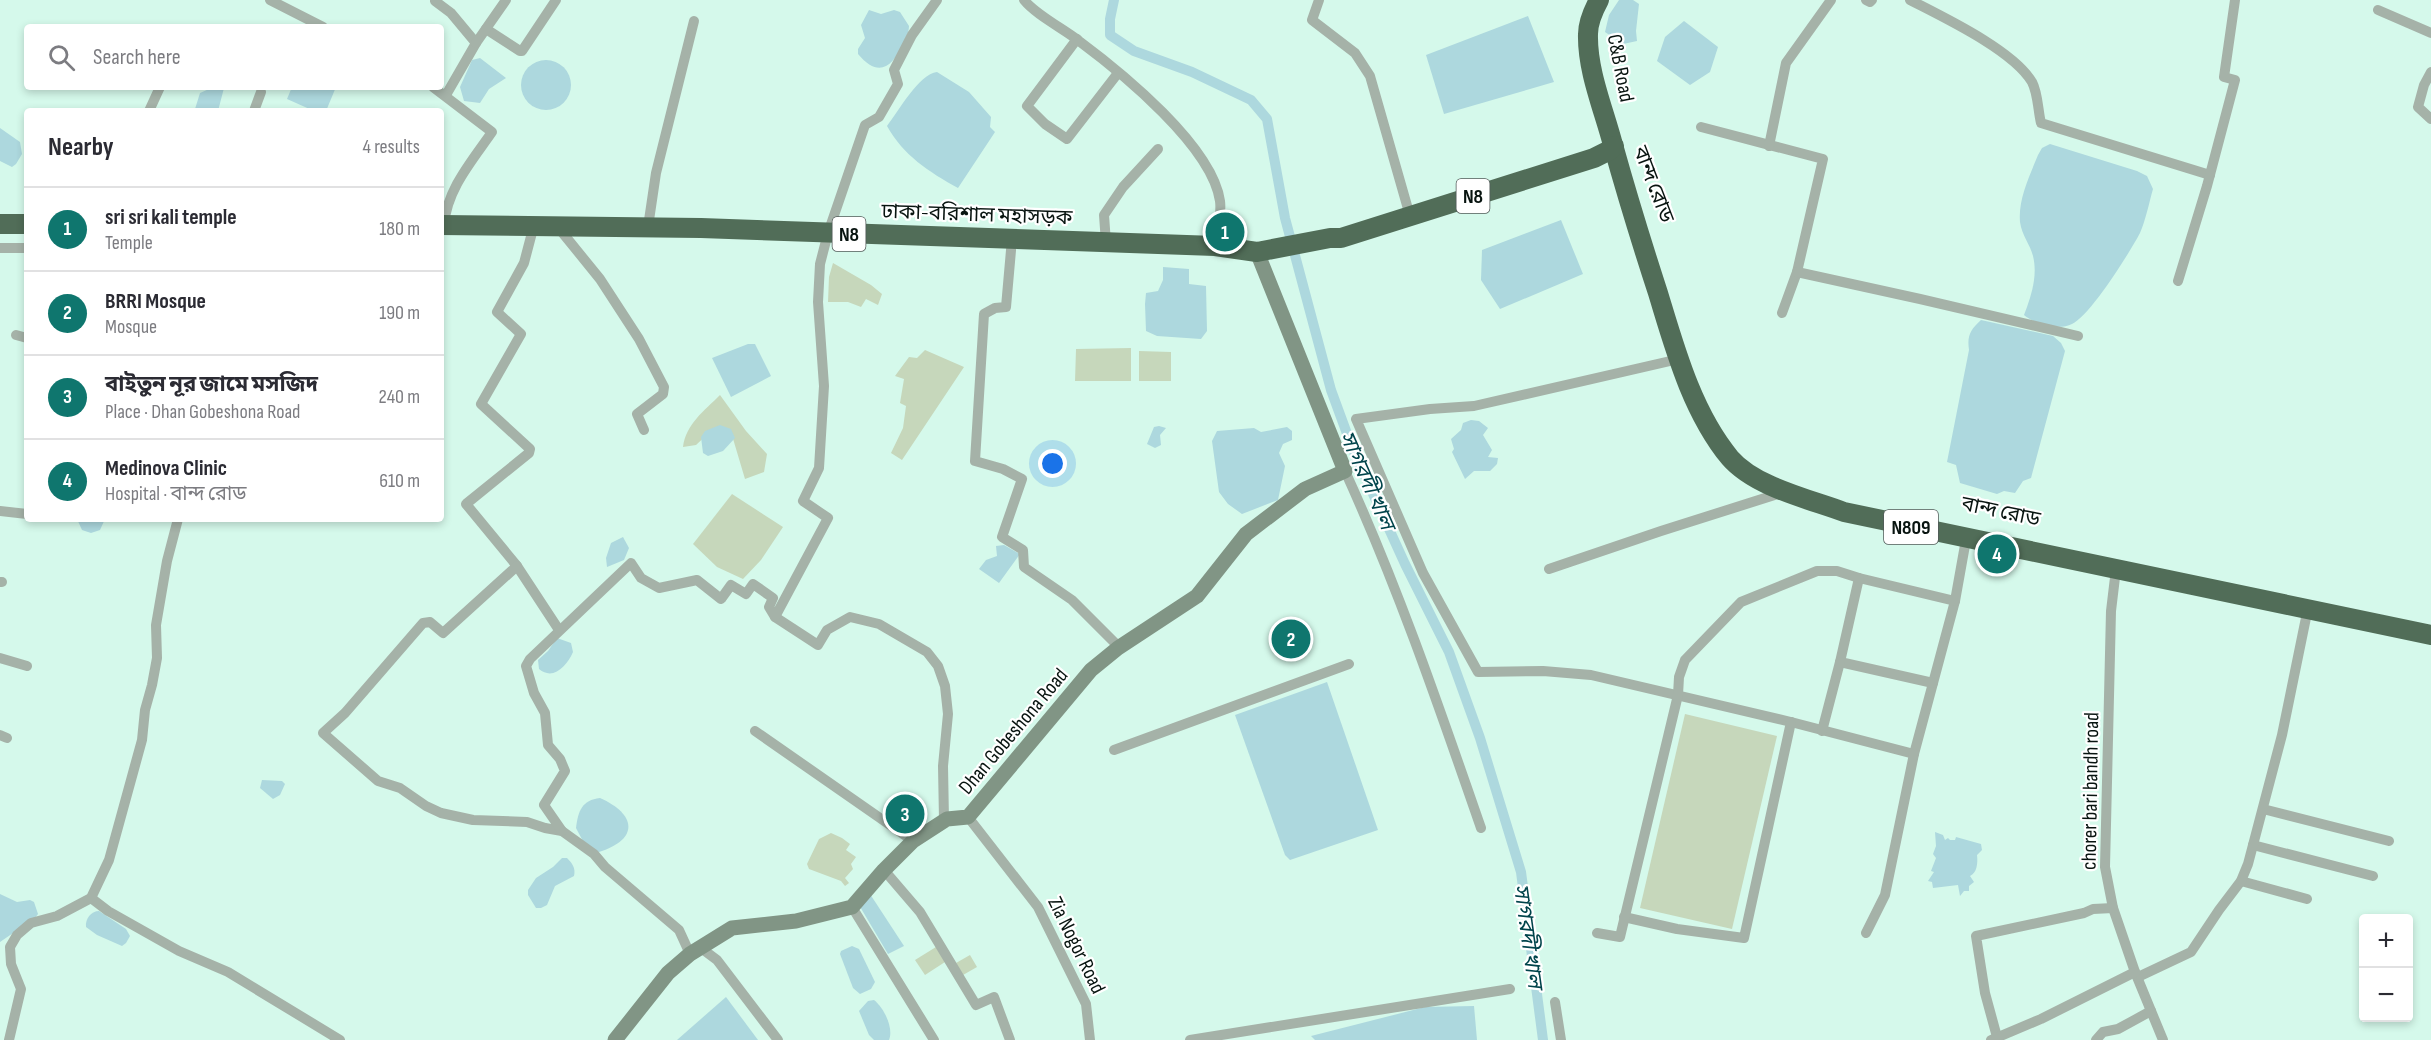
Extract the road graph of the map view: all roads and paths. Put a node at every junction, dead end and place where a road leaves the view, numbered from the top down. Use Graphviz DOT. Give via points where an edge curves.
graph roads {
  1 [pos="270,0"];
  2 [pos="506,0"];
  3 [pos="556,0"];
  4 [pos="937,0"];
  5 [pos="1024,0"];
  6 [pos="1319,0"];
  7 [pos="1599,0"];
  8 [pos="1831,0"];
  9 [pos="1866,0"];
  10 [pos="1872,0"];
  11 [pos="1910,0"];
  12 [pos="2235,0"];
  13 [pos="435,1"];
  14 [pos="2378,10"];
  15 [pos="694,21"];
  16 [pos="317,24"];
  17 [pos="486,29"];
  18 [pos="2431,33"];
  19 [pos="1077,39"];
  20 [pos="476,42"];
  21 [pos="2431,72"];
  22 [pos="1118,73"];
  23 [pos="159,90"];
  24 [pos="438,90"];
  25 [pos="261,92"];
  26 [pos="446,95"];
  27 [pos="150,108"];
  28 [pos="255,108"];
  29 [pos="2431,118"];
  30 [pos="1701,128"];
  31 [pos="1614,146"];
  32 [pos="1769,146"];
  33 [pos="1158,149"];
  34 [pos="2210,175"];
  35 [pos="1408,209"];
  36 [pos="444,214"];
  37 [pos="0,224"];
  38 [pos="24,224"];
  39 [pos="444,225"];
  40 [pos="534,225"];
  41 [pos="557,226"];
  42 [pos="648,227"];
  43 [pos="828,233"];
  44 [pos="1330,238"];
  45 [pos="1012,239"];
  46 [pos="1106,243"];
  47 [pos="1215,246"];
  48 [pos="0,248"];
  49 [pos="24,248"];
  50 [pos="1257,252"];
  51 [pos="1797,272"];
  52 [pos="2178,281"];
  53 [pos="1782,314"];
  54 [pos="2078,336"];
  55 [pos="1678,359"];
  56 [pos="644,430"];
  57 [pos="1345,471"];
  58 [pos="1787,491"];
  59 [pos="0,511"];
  60 [pos="24,514"];
  61 [pos="177,522"];
  62 [pos="1967,534"];
  63 [pos="517,566"];
  64 [pos="1549,569"];
  65 [pos="2116,569"];
  66 [pos="1859,578"];
  67 [pos="1955,601"];
  68 [pos="2308,608"];
  69 [pos="775,617"];
  70 [pos="2431,624"];
  71 [pos="559,630"];
  72 [pos="2431,635"];
  73 [pos="1119,647"];
  74 [pos="0,658"];
  75 [pos="1839,662"];
  76 [pos="1349,664"];
  77 [pos="27,666"];
  78 [pos="1933,683"];
  79 [pos="1678,694"];
  80 [pos="1791,722"];
  81 [pos="755,731"];
  82 [pos="1822,731"];
  83 [pos="1114,750"];
  84 [pos="1914,754"];
  85 [pos="2263,809"];
  86 [pos="968,817"];
  87 [pos="944,820"];
  88 [pos="1480,828"];
  89 [pos="562,831"];
  90 [pos="913,841"];
  91 [pos="2389,841"];
  92 [pos="2253,845"];
  93 [pos="884,870"];
  94 [pos="2373,876"];
  95 [pos="2241,881"];
  96 [pos="91,898"];
  97 [pos="2307,899"];
  98 [pos="852,906"];
  99 [pos="2113,908"];
  100 [pos="1624,917"];
  101 [pos="1598,933"];
  102 [pos="1866,933"];
  103 [pos="5,949"];
  104 [pos="696,951"];
  105 [pos="2137,975"];
  106 [pos="1510,989"];
  107 [pos="1555,1002"];
  108 [pos="2151,1011"];
  109 [pos="1994,1038"];
  110 [pos="9,1040"];
  111 [pos="340,1040"];
  112 [pos="615,1040"];
  113 [pos="778,1040"];
  114 [pos="934,1040"];
  115 [pos="1010,1040"];
  116 [pos="1090,1040"];
  117 [pos="1190,1040"];
  118 [pos="1561,1040"];
  119 [pos="2096,1040"];
  120 [pos="2163,1040"];
  1 -- 16 [label="street"];
  2 -- 17 [label="street"];
  3 -- 17 [label="street" via="522,51"];
  4 -- 43 [label="street" via="894,70 898,84 879,117 865,125"];
  5 -- 19 [label="street"];
  6 -- 35 [label="street" via="1312,20 1355,53 1370,76"];
  7 -- 31 [label="highway, C&B Road" via="1588,34 1595,78"];
  8 -- 32 [label="street" via="1786,63"];
  9 -- 10 [label="street"];
  11 -- 34 [label="street" via="1980,39 2024,73 2033,84 2041,123"];
  12 -- 34 [label="street" via="2223,77 2235,80"];
  13 -- 20 [label="street"];
  14 -- 18 [label="street"];
  15 -- 42 [label="street" via="656,173"];
  17 -- 20 [label="street"];
  19 -- 22 [label="street"];
  19 -- 22 [label="street" via="1027,106 1045,124 1067,139"];
  20 -- 26 [label="street"];
  21 -- 29 [label="street" via="2418,107"];
  22 -- 47 [label="street" via="1172,122 1198,153 1216,184 1220,202"];
  23 -- 27 [label="street"];
  24 -- 26 [label="street"];
  25 -- 28 [label="street"];
  26 -- 36 [label="street" via="492,132 451,192"];
  30 -- 32 [label="street"];
  31 -- 35 [label="highway, N8"];
  31 -- 44 [label="highway, N8" via="1594,158 1341,238"];
  31 -- 55 [label="highway, বান্দ রোড / N809"];
  31 -- 62 [label="highway, বান্দ রোড / N809" via="1688,357 1720,427 1735,450 1761,469 1810,491"];
  32 -- 51 [label="street" via="1823,159"];
  33 -- 46 [label="street" via="1123,187 1104,215"];
  34 -- 52 [label="street"];
  35 -- 44 [label="highway, N8" via="1340,231"];
  37 -- 38 [label="highway"];
  39 -- 40 [label="highway, ঢাকা-বরিশাল মহাসড়ক / N8"];
  40 -- 41 [label="highway, ঢাকা-বরিশাল মহাসড়ক / N8"];
  40 -- 63 [label="street" via="524,263 497,312 521,334 481,404 530,449 466,504"];
  41 -- 42 [label="highway, ঢাকা-বরিশাল মহাসড়ক / N8"];
  41 -- 56 [label="street" via="607,289 664,387 663,394 637,414"];
  42 -- 43 [label="highway, ঢাকা-বরিশাল মহাসড়ক / N8"];
  43 -- 45 [label="highway, ঢাকা-বরিশাল মহাসড়ক / N8"];
  43 -- 69 [label="street" via="820,264 818,302 824,386 819,468 803,501 828,518"];
  44 -- 50 [label="highway, N8" via="1317,249 1292,247"];
  45 -- 46 [label="highway, ঢাকা-বরিশাল মহাসড়ক / N8"];
  45 -- 73 [label="street" via="1006,307 984,314 975,461 1022,479 1002,537 1023,550 1024,567 1072,600"];
  46 -- 47 [label="highway, ঢাকা-বরিশাল মহাসড়ক / N8"];
  47 -- 50 [label="highway, ঢাকা-বরিশাল মহাসড়ক / N8"];
  48 -- 49 [label="street"];
  50 -- 57 [label="street"];
  51 -- 53 [label="street"];
  51 -- 54 [label="street"];
  55 -- 58 [label="highway, বান্দ রোড / N809" via="1715,437 1731,459 1746,473"];
  55 -- 79 [label="street" via="1474,406 1356,419 1423,573 1478,672 1591,675"];
  57 -- 73 [label="street, Dhan Gobeshona Road" via="1305,489 1246,534 1197,596"];
  57 -- 88 [label="street" via="1375,536 1419,651"];
  58 -- 62 [label="highway, বান্দ রোড / N809" via="1844,512"];
  58 -- 64 [label="street"];
  59 -- 60 [label="street"];
  61 -- 96 [label="street" via="156,625 157,658 142,740 109,860"];
  62 -- 65 [label="highway, বান্দ রোড / N809"];
  62 -- 67 [label="street"];
  62 -- 70 [label="highway, বান্দ রোড / N809" via="2242,584"];
  63 -- 71 [label="street"];
  63 -- 89 [label="street" via="443,633 430,622 423,623 345,714 323,733 378,781 400,788 441,813 472,820 527,822"];
  65 -- 68 [label="highway, বান্দ রোড / N809"];
  65 -- 99 [label="street, chorer bari bandh road" via="2111,611 2105,867"];
  66 -- 67 [label="street"];
  66 -- 75 [label="street"];
  66 -- 79 [label="street" via="1836,571 1816,571 1741,602 1685,660"];
  67 -- 78 [label="street"];
  68 -- 72 [label="highway, বান্দ রোড / N809"];
  68 -- 85 [label="street"];
  69 -- 71 [label="street" via="769,607 773,598 753,584 746,594 731,585 721,599 697,580 658,588 641,578 631,563"];
  69 -- 87 [label="street" via="818,645 827,630 850,617 879,624 927,652 938,666 945,686 948,714 943,766"];
  71 -- 89 [label="street" via="526,666 545,713 548,745 565,771 544,805"];
  73 -- 86 [label="street, Dhan Gobeshona Road" via="1091,670"];
  74 -- 77 [label="street"];
  75 -- 78 [label="street"];
  75 -- 82 [label="street"];
  76 -- 83 [label="street"];
  78 -- 84 [label="street"];
  79 -- 80 [label="street"];
  79 -- 100 [label="street"];
  80 -- 82 [label="street"];
  80 -- 100 [label="street" via="1744,938"];
  81 -- 90 [label="street"];
  82 -- 84 [label="street"];
  84 -- 102 [label="street" via="1885,895"];
  85 -- 91 [label="street"];
  85 -- 92 [label="street"];
  86 -- 87 [label="street, Dhan Gobeshona Road"];
  86 -- 116 [label="street, Zia Nogor Road" via="1038,907 1086,1004"];
  87 -- 90 [label="street, Dhan Gobeshona Road"];
  89 -- 104 [label="street" via="594,854 679,930"];
  90 -- 93 [label="street, Dhan Gobeshona Road"];
  92 -- 94 [label="street"];
  92 -- 95 [label="street"];
  93 -- 98 [label="street, Dhan Gobeshona Road"];
  93 -- 115 [label="street" via="920,912 976,1005 994,997"];
  95 -- 97 [label="street"];
  95 -- 105 [label="street" via="2191,952"];
  96 -- 103 [label="street" via="57,916 31,923"];
  96 -- 111 [label="street" via="179,951 228,972"];
  98 -- 104 [label="street" via="796,921 732,928"];
  98 -- 114 [label="street"];
  99 -- 105 [label="street, chorer bari bandh road"];
  99 -- 109 [label="street" via="2093,909 1976,936"];
  100 -- 101 [label="street" via="1620,937"];
  103 -- 110 [label="street" via="21,989"];
  104 -- 112 [label="street" via="668,973"];
  104 -- 113 [label="street" via="717,960"];
  105 -- 108 [label="street, chorer bari bandh road"];
  105 -- 109 [label="street"];
  106 -- 117 [label="street"];
  107 -- 118 [label="street"];
  108 -- 119 [label="street" via="2118,1029 2103,1032"];
  108 -- 120 [label="street, chorer bari bandh road"];
}
